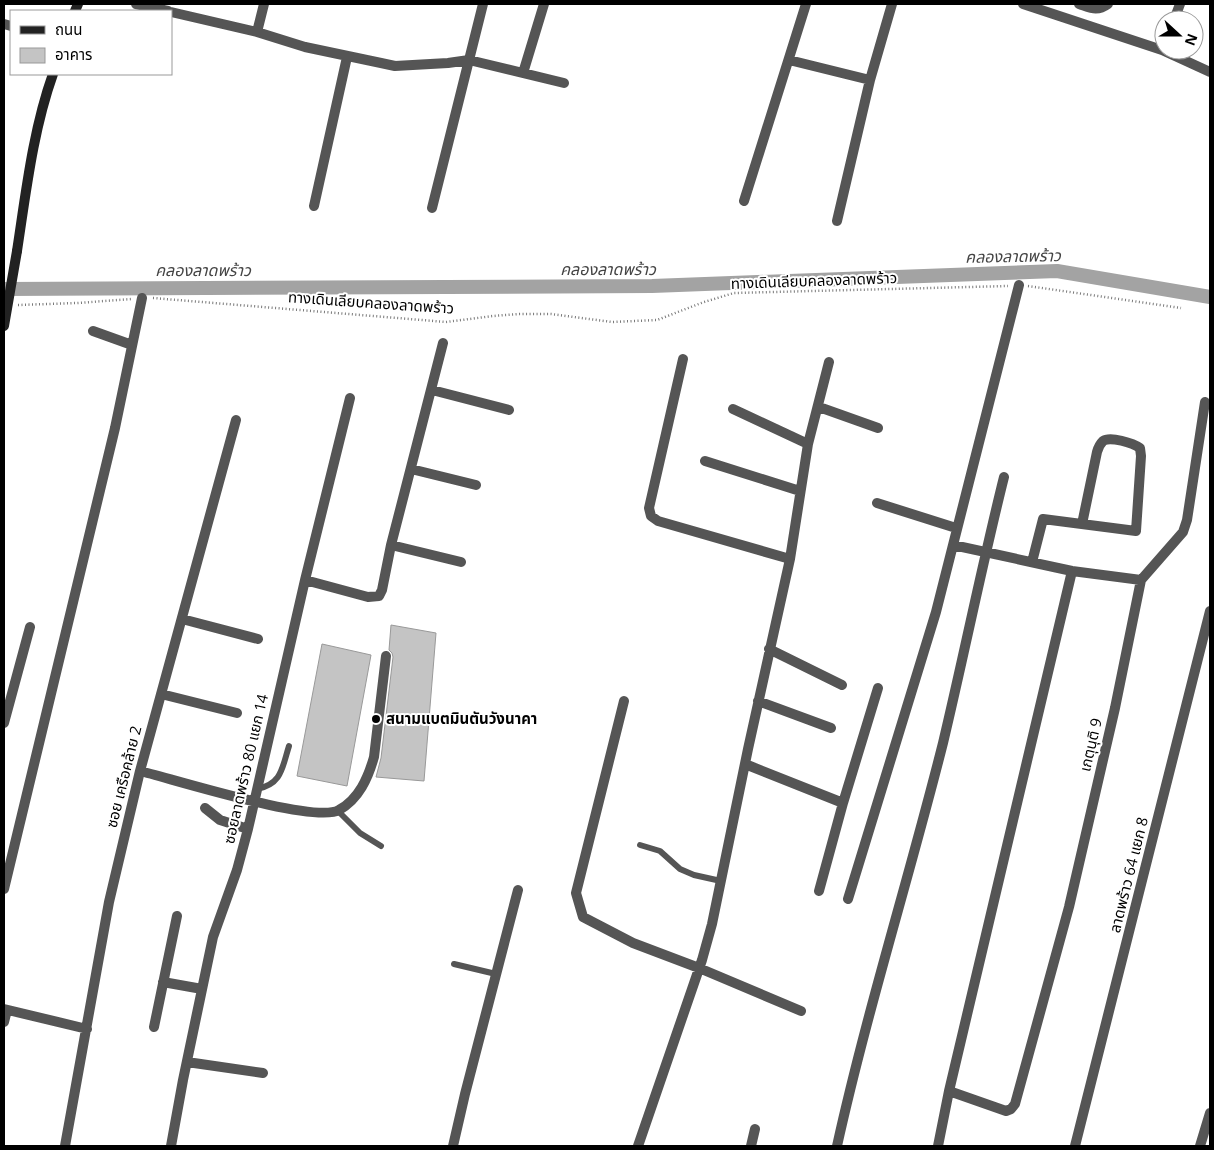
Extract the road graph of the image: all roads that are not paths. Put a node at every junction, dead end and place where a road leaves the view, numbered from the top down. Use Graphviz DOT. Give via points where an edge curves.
graph roads {
  1 [pos="136,4"];
  2 [pos="264,4"];
  3 [pos="483,4"];
  4 [pos="544,4"];
  5 [pos="806,4"];
  6 [pos="892,4"];
  7 [pos="1023,4"];
  8 [pos="1079,4"];
  9 [pos="1108,4"];
  10 [pos="162,10"];
  11 [pos="172,12"];
  12 [pos="257,32"];
  13 [pos="1154,44"];
  14 [pos="347,57"];
  15 [pos="468,60"];
  16 [pos="788,60"];
  17 [pos="1187,60"];
  18 [pos="1210,72"];
  19 [pos="524,73"];
  20 [pos="53,75"];
  21 [pos="870,80"];
  22 [pos="564,83"];
  23 [pos="744,202"];
  24 [pos="314,206"];
  25 [pos="432,208"];
  26 [pos="837,221"];
  27 [pos="1019,285"];
  28 [pos="142,298"];
  29 [pos="4,327"];
  30 [pos="93,331"];
  31 [pos="443,343"];
  32 [pos="132,345"];
  33 [pos="684,359"];
  34 [pos="829,362"];
  35 [pos="432,390"];
  36 [pos="350,398"];
  37 [pos="1205,402"];
  38 [pos="819,407"];
  39 [pos="733,409"];
  40 [pos="509,410"];
  41 [pos="236,420"];
  42 [pos="878,428"];
  43 [pos="808,444"];
  44 [pos="705,461"];
  45 [pos="411,469"];
  46 [pos="1004,477"];
  47 [pos="476,485"];
  48 [pos="800,491"];
  49 [pos="877,503"];
  50 [pos="1082,524"];
  51 [pos="956,528"];
  52 [pos="391,545"];
  53 [pos="953,545"];
  54 [pos="985,552"];
  55 [pos="790,559"];
  56 [pos="461,562"];
  57 [pos="1032,562"];
  58 [pos="1072,571"];
  59 [pos="305,580"];
  60 [pos="1141,580"];
  61 [pos="1210,611"];
  62 [pos="182,618"];
  63 [pos="30,627"];
  64 [pos="258,639"];
  65 [pos="769,649"];
  66 [pos="386,656"];
  67 [pos="842,685"];
  68 [pos="878,688"];
  69 [pos="162,694"];
  70 [pos="624,701"];
  71 [pos="758,701"];
  72 [pos="237,713"];
  73 [pos="4,723"];
  74 [pos="831,728"];
  75 [pos="289,746"];
  76 [pos="745,764"];
  77 [pos="140,770"];
  78 [pos="258,789"];
  79 [pos="255,801"];
  80 [pos="843,803"];
  81 [pos="205,808"];
  82 [pos="338,811"];
  83 [pos="248,829"];
  84 [pos="640,845"];
  85 [pos="380,846"];
  86 [pos="721,882"];
  87 [pos="4,889"];
  88 [pos="518,890"];
  89 [pos="819,891"];
  90 [pos="848,899"];
  91 [pos="177,916"];
  92 [pos="454,964"];
  93 [pos="699,968"];
  94 [pos="496,974"];
  95 [pos="163,982"];
  96 [pos="202,989"];
  97 [pos="5,1009"];
  98 [pos="801,1011"];
  99 [pos="4,1022"];
  100 [pos="154,1027"];
  101 [pos="86,1029"];
  102 [pos="187,1062"];
  103 [pos="263,1072"];
  104 [pos="949,1090"];
  105 [pos="1210,1115"];
  106 [pos="755,1129"];
  107 [pos="65,1146"];
  108 [pos="171,1146"];
  109 [pos="453,1146"];
  110 [pos="638,1146"];
  111 [pos="751,1146"];
  112 [pos="837,1146"];
  113 [pos="938,1146"];
  114 [pos="1076,1146"];
  115 [pos="1200,1146"];
  1 -- 10 [label="street"];
  2 -- 12 [label="street"];
  3 -- 15 [label="street"];
  4 -- 19 [label="street"];
  5 -- 16 [label="street"];
  6 -- 21 [label="street"];
  7 -- 13 [label="street"];
  8 -- 9 [label="street" via="1101,9"];
  11 -- 12 [label="street"];
  12 -- 14 [label="street"];
  14 -- 15 [label="street" via="395,66"];
  14 -- 24 [label="street"];
  15 -- 19 [label="street"];
  15 -- 25 [label="street"];
  16 -- 21 [label="street"];
  16 -- 23 [label="street"];
  17 -- 18 [label="street"];
  19 -- 22 [label="street"];
  20 -- 29 [label="street, bridge" via="31,160"];
  21 -- 26 [label="street"];
  27 -- 51 [label="street"];
  28 -- 32 [label="street"];
  30 -- 32 [label="street"];
  31 -- 35 [label="street"];
  32 -- 87 [label="street"];
  33 -- 55 [label="street" via="649,508 651,516 658,521"];
  34 -- 38 [label="street"];
  35 -- 40 [label="street"];
  35 -- 45 [label="street"];
  36 -- 59 [label="street, ซอยลาดพร้าว 80 แยก 14"];
  37 -- 60 [label="street, เกตุนุติ 9" via="1183,532"];
  38 -- 42 [label="street"];
  38 -- 43 [label="street"];
  39 -- 43 [label="street"];
  41 -- 62 [label="street, ซอย เครือคล้าย 2"];
  43 -- 48 [label="street"];
  44 -- 48 [label="street"];
  45 -- 47 [label="street"];
  45 -- 52 [label="street"];
  46 -- 54 [label="street"];
  48 -- 55 [label="street"];
  49 -- 51 [label="street"];
  50 -- 50 [label="street" via="1136,531 1141,456 1140,448 1134,443 1107,439 1101,442 1096,452"];
  50 -- 57 [label="street" via="1043,519"];
  51 -- 53 [label="street"];
  52 -- 56 [label="street"];
  52 -- 59 [label="street" via="379,596"];
  53 -- 54 [label="street"];
  53 -- 90 [label="street" via="936,612"];
  54 -- 57 [label="street"];
  54 -- 112 [label="street" via="942,743"];
  55 -- 65 [label="street"];
  57 -- 58 [label="street"];
  58 -- 60 [label="street"];
  58 -- 104 [label="street"];
  59 -- 78 [label="street, ซอยลาดพร้าว 80 แยก 14"];
  60 -- 104 [label="street, เกตุนุติ 9" via="1069,907 1015,1104 1006,1111"];
  61 -- 114 [label="street, ลาดพร้าว 64 แยก 8"];
  62 -- 64 [label="street"];
  62 -- 69 [label="street, ซอย เครือคล้าย 2"];
  63 -- 73 [label="street"];
  65 -- 67 [label="street"];
  65 -- 71 [label="street"];
  66 -- 82 [label="street" via="370,772 353,799"];
  68 -- 80 [label="street"];
  69 -- 72 [label="street"];
  69 -- 77 [label="street, ซอย เครือคล้าย 2"];
  70 -- 93 [label="street" via="576,893 578,905 583,917 633,942"];
  71 -- 74 [label="street"];
  71 -- 76 [label="street"];
  75 -- 78 [label="lane" via="275,783"];
  76 -- 80 [label="street"];
  76 -- 86 [label="street"];
  77 -- 79 [label="street"];
  77 -- 101 [label="street, ซอย เครือคล้าย 2" via="109,902"];
  78 -- 79 [label="street, ซอยลาดพร้าว 80 แยก 14"];
  79 -- 82 [label="street" via="306,812 328,814"];
  79 -- 83 [label="street, ซอยลาดพร้าว 80 แยก 14"];
  80 -- 89 [label="street"];
  81 -- 83 [label="street" via="220,820"];
  82 -- 85 [label="lane" via="360,833"];
  83 -- 96 [label="street, ซอยลาดพร้าว 80 แยก 14" via="213,937"];
  84 -- 86 [label="lane" via="660,850 680,869 694,876"];
  86 -- 93 [label="street"];
  88 -- 94 [label="street"];
  91 -- 95 [label="street"];
  92 -- 94 [label="lane"];
  93 -- 98 [label="street"];
  93 -- 110 [label="street"];
  94 -- 109 [label="street"];
  95 -- 96 [label="street"];
  95 -- 100 [label="street"];
  96 -- 102 [label="street, ซอยลาดพร้าว 80 แยก 14"];
  97 -- 99 [label="street"];
  97 -- 101 [label="street"];
  101 -- 107 [label="street, ซอย เครือคล้าย 2"];
  102 -- 103 [label="street"];
  102 -- 108 [label="street, ซอยลาดพร้าว 80 แยก 14"];
  104 -- 113 [label="street"];
  105 -- 115 [label="street"];
  106 -- 111 [label="street"];
}
